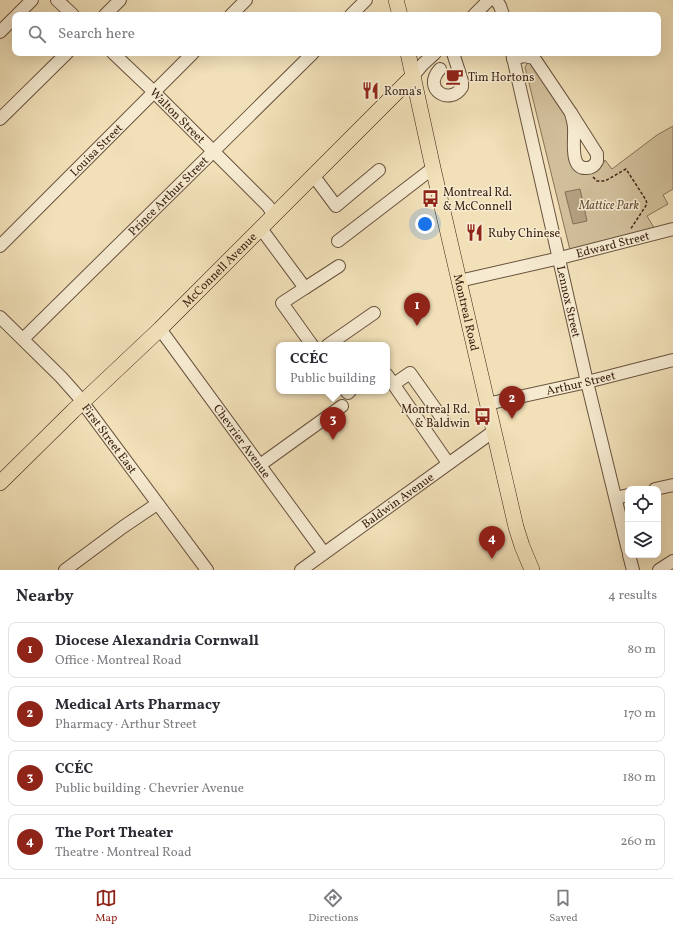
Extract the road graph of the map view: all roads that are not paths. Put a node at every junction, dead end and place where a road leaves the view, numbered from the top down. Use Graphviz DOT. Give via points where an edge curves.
graph roads {
  1 [pos="32,0"];
  2 [pos="57,0"];
  3 [pos="120,0"];
  4 [pos="246,0"];
  5 [pos="366,0"];
  6 [pos="396,0"];
  7 [pos="489,0"];
  8 [pos="496,0"];
  9 [pos="20,12"];
  10 [pos="70,12"];
  11 [pos="108,12"];
  12 [pos="234,12"];
  13 [pos="354,12"];
  14 [pos="399,12"];
  15 [pos="477,12"];
  16 [pos="502,12"];
  17 [pos="12,20"];
  18 [pos="0,32"];
  19 [pos="64,56"];
  20 [pos="116,56"];
  21 [pos="190,56"];
  22 [pos="310,56"];
  23 [pos="409,56"];
  24 [pos="432,56"];
  25 [pos="454,56"];
  26 [pos="512,56"];
  27 [pos="440,69"];
  28 [pos="413,76"];
  29 [pos="154,92"];
  30 [pos="571,113"];
  31 [pos="0,119"];
  32 [pos="214,152"];
  33 [pos="433,168"];
  34 [pos="379,170"];
  35 [pos="313,175"];
  36 [pos="274,216"];
  37 [pos="673,229"];
  38 [pos="265,234"];
  39 [pos="338,241"];
  40 [pos="0,246"];
  41 [pos="560,258"];
  42 [pos="339,266"];
  43 [pos="459,281"];
  44 [pos="305,288"];
  45 [pos="374,313"];
  46 [pos="0,317"];
  47 [pos="160,329"];
  48 [pos="23,339"];
  49 [pos="310,342"];
  50 [pos="332,342"];
  51 [pos="673,360"];
  52 [pos="390,379"];
  53 [pos="587,382"];
  54 [pos="82,402"];
  55 [pos="487,404"];
  56 [pos="342,406"];
  57 [pos="444,421"];
  58 [pos="494,431"];
  59 [pos="448,464"];
  60 [pos="260,465"];
  61 [pos="0,483"];
  62 [pos="673,485"];
  63 [pos="661,488"];
  64 [pos="625,496"];
  65 [pos="616,498"];
  66 [pos="157,504"];
  67 [pos="625,537"];
  68 [pos="324,553"];
  69 [pos="630,558"];
  70 [pos="673,561"];
  71 [pos="205,569"];
  72 [pos="65,570"];
  73 [pos="301,570"];
  74 [pos="532,570"];
  75 [pos="633,570"];
  76 [pos="658,570"];
  1 -- 9 [label="street"];
  2 -- 10 [label="street"];
  3 -- 11 [label="street"];
  4 -- 12 [label="street"];
  5 -- 13 [label="street"];
  6 -- 14 [label="main road"];
  7 -- 15 [label="street"];
  8 -- 16 [label="street"];
  17 -- 18 [label="street"];
  19 -- 31 [label="street"];
  20 -- 29 [label="street, Walton Street"];
  21 -- 29 [label="street, Louisa Street"];
  22 -- 32 [label="street, Prince Arthur Street"];
  23 -- 28 [label="main road, Montreal Road"];
  24 -- 28 [label="street, McConnell Avenue"];
  25 -- 27 [label="street" via="462,81 462,87 458,92 442,95 437,91 434,84 435,76"];
  26 -- 30 [label="street" via="534,58"];
  26 -- 41 [label="street, Lennox Street"];
  28 -- 33 [label="main road, Montreal Road"];
  28 -- 35 [label="main road, McConnell Avenue"];
  29 -- 32 [label="street, Walton Street"];
  29 -- 40 [label="street, Louisa Street"];
  32 -- 36 [label="street, Walton Street" via="268,206"];
  32 -- 48 [label="street, Prince Arthur Street"];
  33 -- 39 [label="street"];
  33 -- 43 [label="main road, Montreal Road"];
  34 -- 35 [label="street" via="336,206"];
  35 -- 36 [label="main road, McConnell Avenue"];
  36 -- 47 [label="main road, McConnell Avenue"];
  37 -- 41 [label="street, Edward Street"];
  38 -- 44 [label="street"];
  41 -- 43 [label="street, Edward Street"];
  41 -- 53 [label="street, Lennox Street"];
  42 -- 44 [label="street"];
  43 -- 55 [label="main road, Montreal Road"];
  44 -- 49 [label="street" via="282,303"];
  45 -- 50 [label="street"];
  46 -- 48 [label="street, First Street East"];
  47 -- 54 [label="main road, McConnell Avenue"];
  47 -- 60 [label="street, Chevrier Avenue"];
  48 -- 54 [label="street, First Street East"];
  51 -- 53 [label="street, Arthur Street"];
  52 -- 57 [label="street" via="410,373"];
  52 -- 59 [label="street"];
  53 -- 55 [label="street, Arthur Street"];
  53 -- 65 [label="street, Lennox Street"];
  54 -- 61 [label="main road, McConnell Avenue"];
  54 -- 66 [label="street, First Street East"];
  55 -- 58 [label="main road, Montreal Road"];
  56 -- 60 [label="street"];
  58 -- 59 [label="street, Baldwin Avenue"];
  58 -- 74 [label="main road, Montreal Road" via="516,527"];
  59 -- 68 [label="street, Baldwin Avenue"];
  60 -- 68 [label="street, Chevrier Avenue"];
  62 -- 63 [label="street"];
  64 -- 65 [label="street"];
  65 -- 67 [label="street, Lennox Street"];
  66 -- 71 [label="street, First Street East"];
  66 -- 72 [label="street"];
  68 -- 73 [label="street, Baldwin Avenue"];
  69 -- 75 [label="street"];
  70 -- 76 [label="street"];
}
